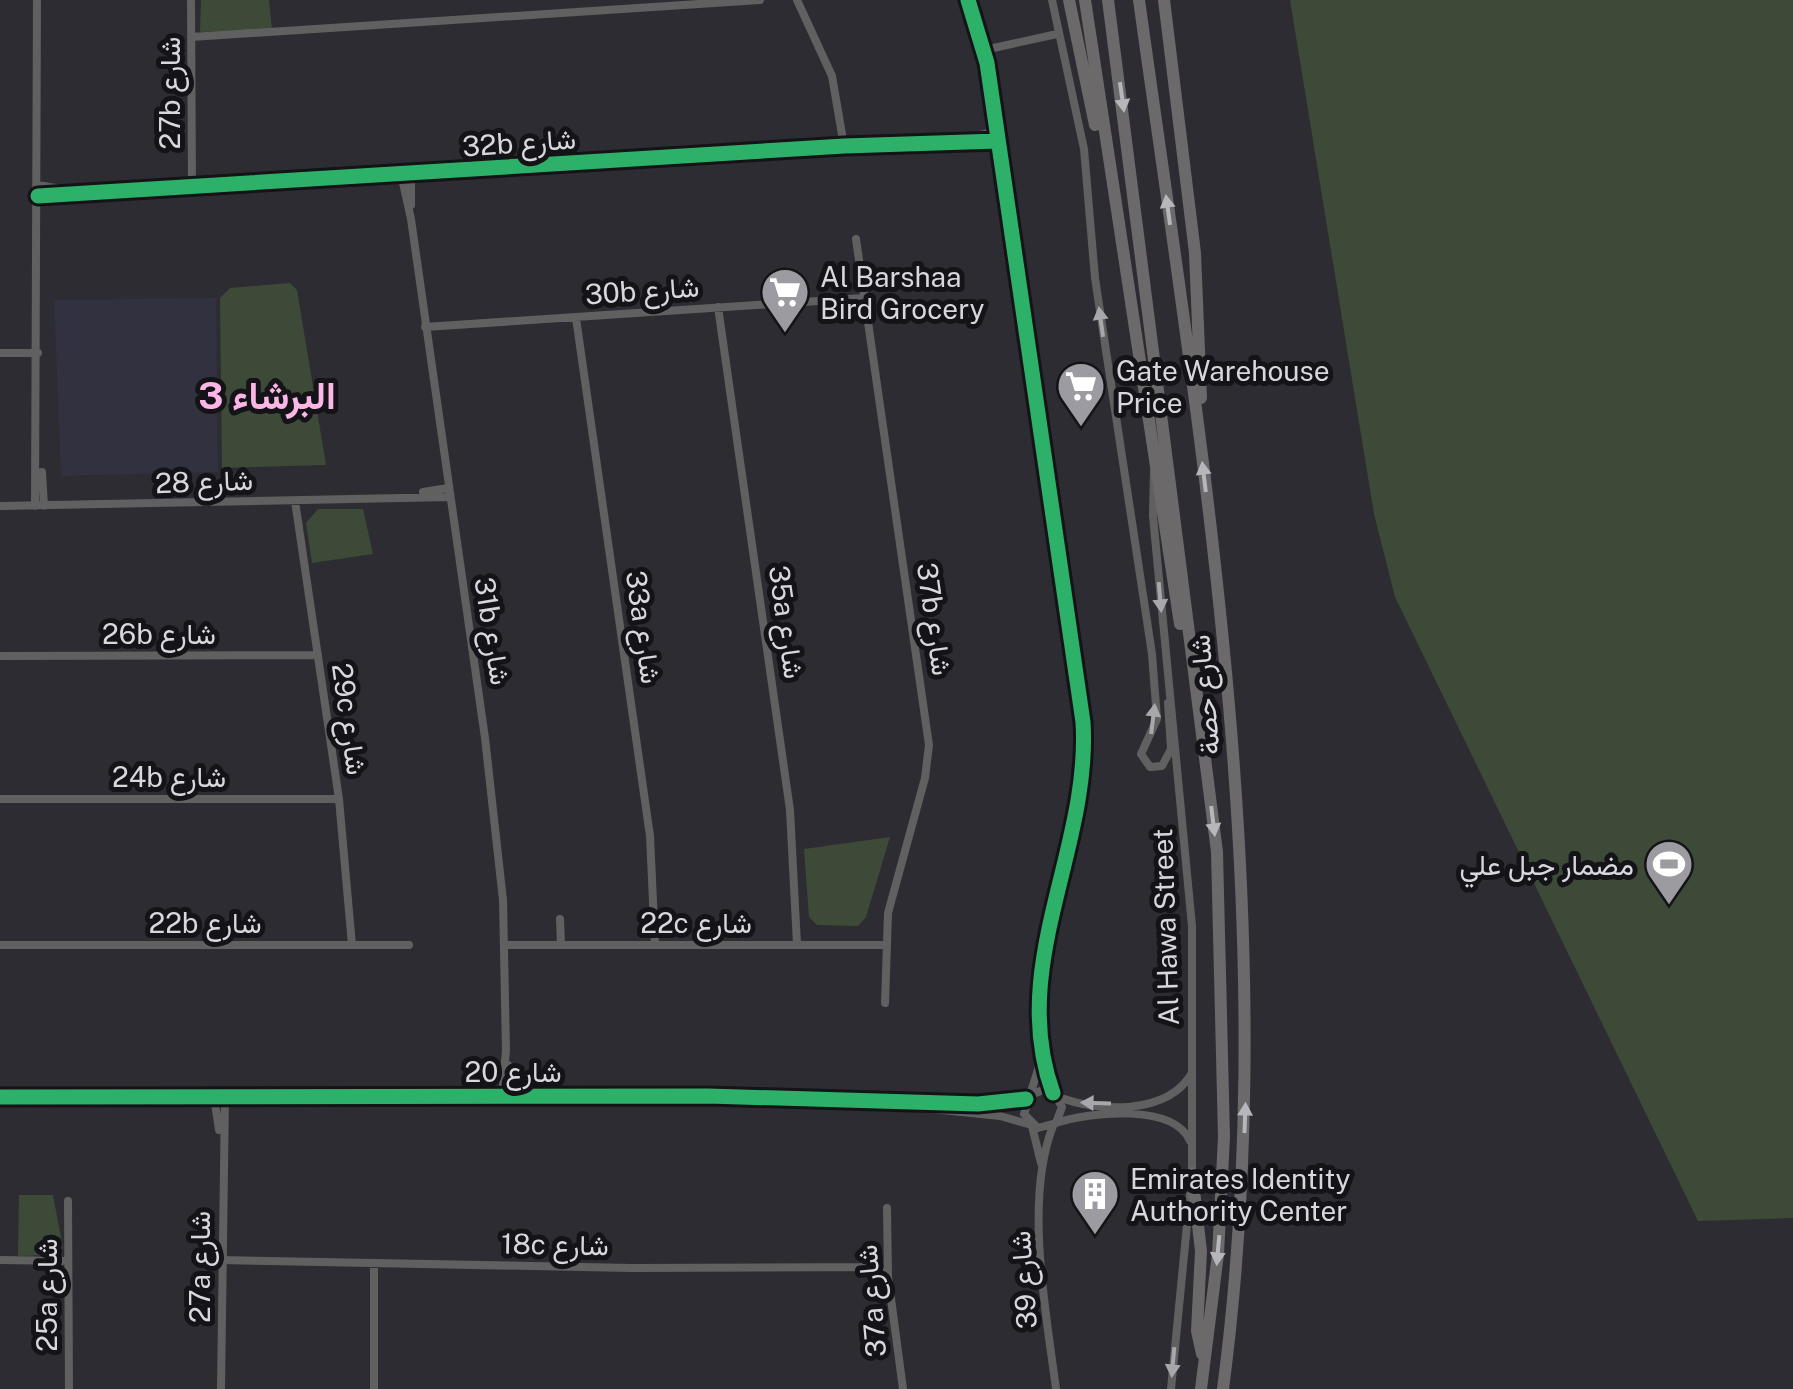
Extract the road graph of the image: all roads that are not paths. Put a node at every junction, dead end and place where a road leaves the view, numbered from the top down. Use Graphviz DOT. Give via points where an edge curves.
graph roads {
  1 [pos="37,0"];
  2 [pos="191,0"];
  3 [pos="760,0"];
  4 [pos="797,0"];
  5 [pos="968,0"];
  6 [pos="1052,0"];
  7 [pos="1069,0"];
  8 [pos="1086,0"];
  9 [pos="1108,0"];
  10 [pos="1138,0"];
  11 [pos="1164,0"];
  12 [pos="1058,34"];
  13 [pos="191,36"];
  14 [pos="984,50"];
  15 [pos="996,131"];
  16 [pos="960,140"];
  17 [pos="998,141"];
  18 [pos="844,146"];
  19 [pos="1108,166"];
  20 [pos="401,174"];
  21 [pos="411,174"];
  22 [pos="38,185"];
  23 [pos="192,186"];
  24 [pos="82,193"];
  25 [pos="38,196"];
  26 [pos="411,220"];
  27 [pos="856,239"];
  28 [pos="863,298"];
  29 [pos="718,307"];
  30 [pos="576,318"];
  31 [pos="425,327"];
  32 [pos="0,352"];
  33 [pos="38,352"];
  34 [pos="1200,445"];
  35 [pos="1156,465"];
  36 [pos="449,493"];
  37 [pos="295,500"];
  38 [pos="0,506"];
  39 [pos="40,506"];
  40 [pos="318,655"];
  41 [pos="0,656"];
  42 [pos="1166,668"];
  43 [pos="1200,724"];
  44 [pos="0,798"];
  45 [pos="338,799"];
  46 [pos="560,919"];
  47 [pos="798,944"];
  48 [pos="0,945"];
  49 [pos="352,945"];
  50 [pos="410,945"];
  51 [pos="506,945"];
  52 [pos="561,945"];
  53 [pos="655,945"];
  54 [pos="886,945"];
  55 [pos="885,1004"];
  56 [pos="1042,1056"];
  57 [pos="1192,1073"];
  58 [pos="1055,1094"];
  59 [pos="225,1096"];
  60 [pos="506,1096"];
  61 [pos="0,1097"];
  62 [pos="214,1097"];
  63 [pos="1027,1098"];
  64 [pos="874,1102"];
  65 [pos="1055,1124"];
  66 [pos="1031,1125"];
  67 [pos="222,1144"];
  68 [pos="1193,1167"];
  69 [pos="1042,1168"];
  70 [pos="68,1201"];
  71 [pos="887,1208"];
  72 [pos="0,1260"];
  73 [pos="68,1260"];
  74 [pos="221,1260"];
  75 [pos="374,1263"];
  76 [pos="887,1267"];
  77 [pos="1204,1360"];
  78 [pos="69,1389"];
  79 [pos="221,1389"];
  80 [pos="374,1389"];
  81 [pos="903,1389"];
  82 [pos="1056,1389"];
  83 [pos="1171,1389"];
  84 [pos="1201,1389"];
  85 [pos="1223,1389"];
  1 -- 22 [label="street"];
  2 -- 13 [label="street, 27b شارع"];
  3 -- 13 [label="street"];
  4 -- 18 [label="street" via="832,76"];
  5 -- 14 [label="street"];
  6 -- 12 [label="street"];
  7 -- 19 [label="main road"];
  8 -- 19 [label="main road"];
  9 -- 43 [label="main road, شارع حصة, one-way"];
  34 -- 10 [label="main road, شارع حصة, one-way"];
  11 -- 34 [label="main road" via="1195,253"];
  12 -- 14 [label="street"];
  42 -- 12 [label="street, شارع حصة, one-way" via="1171,749 1154,768 1141,754 1156,719 1149,632 1094,278 1088,175"];
  13 -- 23 [label="street, 27b شارع"];
  14 -- 15 [label="street"];
  15 -- 16 [label="street, 32b شارع"];
  15 -- 17 [label="street"];
  16 -- 17 [label="street, 32b شارع"];
  16 -- 18 [label="street, 32b شارع"];
  17 -- 56 [label="street" via="1084,745 1078,817 1043,942"];
  18 -- 21 [label="street, 32b شارع"];
  19 -- 35 [label="main road, شارع حصة"];
  20 -- 21 [label="street, 32b شارع"];
  20 -- 23 [label="street, 32b شارع"];
  20 -- 26 [label="street, 31b شارع"];
  21 -- 26 [label="street, 31b شارع"];
  22 -- 24 [label="street, 32b شارع"];
  22 -- 25 [label="street"];
  23 -- 24 [label="street, 32b شارع"];
  24 -- 25 [label="street, 32b شارع"];
  25 -- 33 [label="street"];
  26 -- 31 [label="street, 31b شارع"];
  27 -- 28 [label="street, 37b شارع"];
  28 -- 29 [label="street, 30b شارع"];
  28 -- 54 [label="street, 37b شارع" via="929,745"];
  29 -- 30 [label="street, 30b شارع"];
  29 -- 47 [label="street, 35a شارع" via="790,810"];
  30 -- 31 [label="street, 30b شارع"];
  30 -- 53 [label="street, 33a شارع" via="650,836"];
  31 -- 36 [label="street, 31b شارع"];
  32 -- 33 [label="street"];
  33 -- 39 [label="street"];
  85 -- 34 [label="main road, شارع حصة, one-way" via="1242,1191 1246,968 1234,732"];
  35 -- 42 [label="street, Al Hawa Street, one-way" via="1152,500"];
  35 -- 43 [label="main road, شارع حصة"];
  36 -- 37 [label="street, شارع 28"];
  36 -- 51 [label="street, 31b شارع" via="486,738"];
  37 -- 39 [label="street, شارع 28"];
  37 -- 40 [label="street, 29c شارع"];
  38 -- 39 [label="street, شارع 28"];
  40 -- 41 [label="street, 26b شارع"];
  40 -- 45 [label="street, 29c شارع"];
  42 -- 57 [label="street, Al Hawa Street" via="1192,926"];
  43 -- 77 [label="main road, شارع حصة, one-way" via="1217,852 1224,1080 1218,1254"];
  44 -- 45 [label="street, 24b شارع"];
  45 -- 49 [label="street, 29c شارع"];
  46 -- 52 [label="street"];
  47 -- 53 [label="street, 22c شارع"];
  47 -- 54 [label="street, 22c شارع"];
  48 -- 49 [label="street, 22b شارع"];
  49 -- 50 [label="street, 22b شارع"];
  51 -- 52 [label="street, 22c شارع"];
  51 -- 60 [label="street, 31b شارع"];
  52 -- 53 [label="street, 22c شارع"];
  54 -- 55 [label="street, 37b شارع"];
  56 -- 58 [label="street"];
  56 -- 63 [label="street"];
  57 -- 58 [label="street, one-way" via="1178,1092 1155,1104 1083,1104"];
  57 -- 68 [label="street, Al Hawa Street"];
  58 -- 63 [label="street" via="1037,1090"];
  58 -- 65 [label="street" via="1062,1108"];
  59 -- 60 [label="street, شارع 20"];
  59 -- 62 [label="street, شارع 20"];
  59 -- 67 [label="street, 27a شارع"];
  60 -- 64 [label="street, شارع 20"];
  61 -- 62 [label="street, شارع 20"];
  62 -- 67 [label="street, 27a شارع"];
  63 -- 64 [label="street, شارع 20" via="991,1104"];
  63 -- 66 [label="street" via="1024,1114"];
  64 -- 66 [label="street, شارع 20"];
  65 -- 66 [label="street"];
  65 -- 68 [label="street" via="1158,1116 1183,1128"];
  65 -- 69 [label="street, شارع 39"];
  66 -- 69 [label="street, شارع 39"];
  67 -- 74 [label="street, 27a شارع"];
  68 -- 77 [label="main road"];
  68 -- 83 [label="street, Al Hawa Street, one-way"];
  69 -- 82 [label="street, شارع 39" via="1043,1275"];
  70 -- 73 [label="street, 25a شارع"];
  71 -- 76 [label="street, 37a شارع"];
  72 -- 73 [label="street"];
  73 -- 78 [label="street, 25a شارع"];
  74 -- 75 [label="street, 18c شارع"];
  74 -- 79 [label="street, 27a شارع"];
  75 -- 76 [label="street, 18c شارع"];
  75 -- 80 [label="street"];
  76 -- 81 [label="street, 37a شارع"];
  77 -- 84 [label="main road, شارع حصة"];
}
